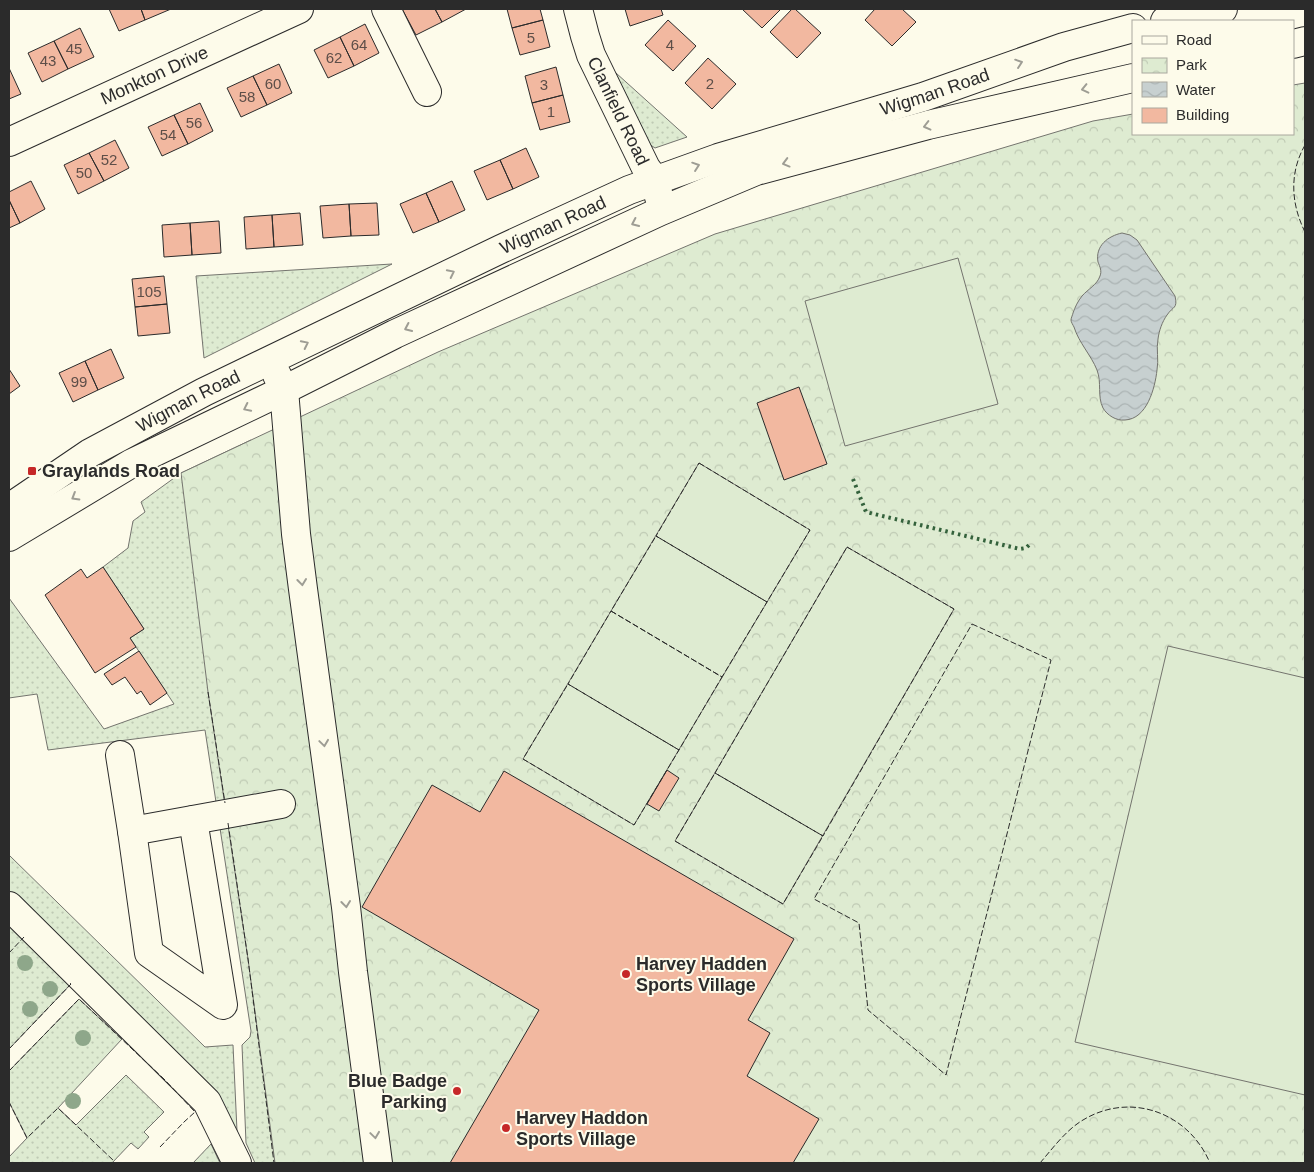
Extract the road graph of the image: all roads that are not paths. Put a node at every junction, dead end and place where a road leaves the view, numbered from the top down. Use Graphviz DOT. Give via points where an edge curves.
graph roads {
  1 [pos="299,9"];
  2 [pos="386,9"];
  3 [pos="578,9"];
  4 [pos="1223,9"];
  5 [pos="1169,20"];
  6 [pos="1129,22"];
  7 [pos="1132,78"];
  8 [pos="427,92"];
  9 [pos="9,142"];
  10 [pos="656,180"];
  11 [pos="661,211"];
  12 [pos="270,361"];
  13 [pos="284,390"];
  14 [pos="9,508"];
  15 [pos="9,538"];
  16 [pos="120,755"];
  17 [pos="281,804"];
  18 [pos="193,820"];
  19 [pos="132,831"];
  20 [pos="9,906"];
  21 [pos="237,1163"];
  22 [pos="378,1163"];
  1 -- 9 [label="street, Monkton Drive"];
  2 -- 8 [label="street"];
  3 -- 10 [label="street, Clanfield Road" via="591,56 646,168"];
  4 -- 5 [label="street"];
  10 -- 6 [label="street, Wigman Road, one-way" via="718,158 923,97"];
  7 -- 11 [label="street, Wigman Road, one-way" via="928,125 756,171"];
  10 -- 11 [label="street, Clanfield Road"];
  12 -- 10 [label="street, Wigman Road, one-way" via="510,245"];
  11 -- 13 [label="street, Wigman Road, one-way" via="395,334"];
  12 -- 13 [label="street"];
  12 -- 14 [label="street, Wigman Road" via="90,452"];
  13 -- 15 [label="street, Wigman Road, one-way" via="132,463"];
  13 -- 22 [label="street, one-way" via="296,534"];
  16 -- 19 [label="street"];
  17 -- 18 [label="street"];
  18 -- 19 [label="street"];
  18 -- 19 [label="street" via="223,1005 149,953"];
  20 -- 21 [label="street" via="207,1102"];
}
